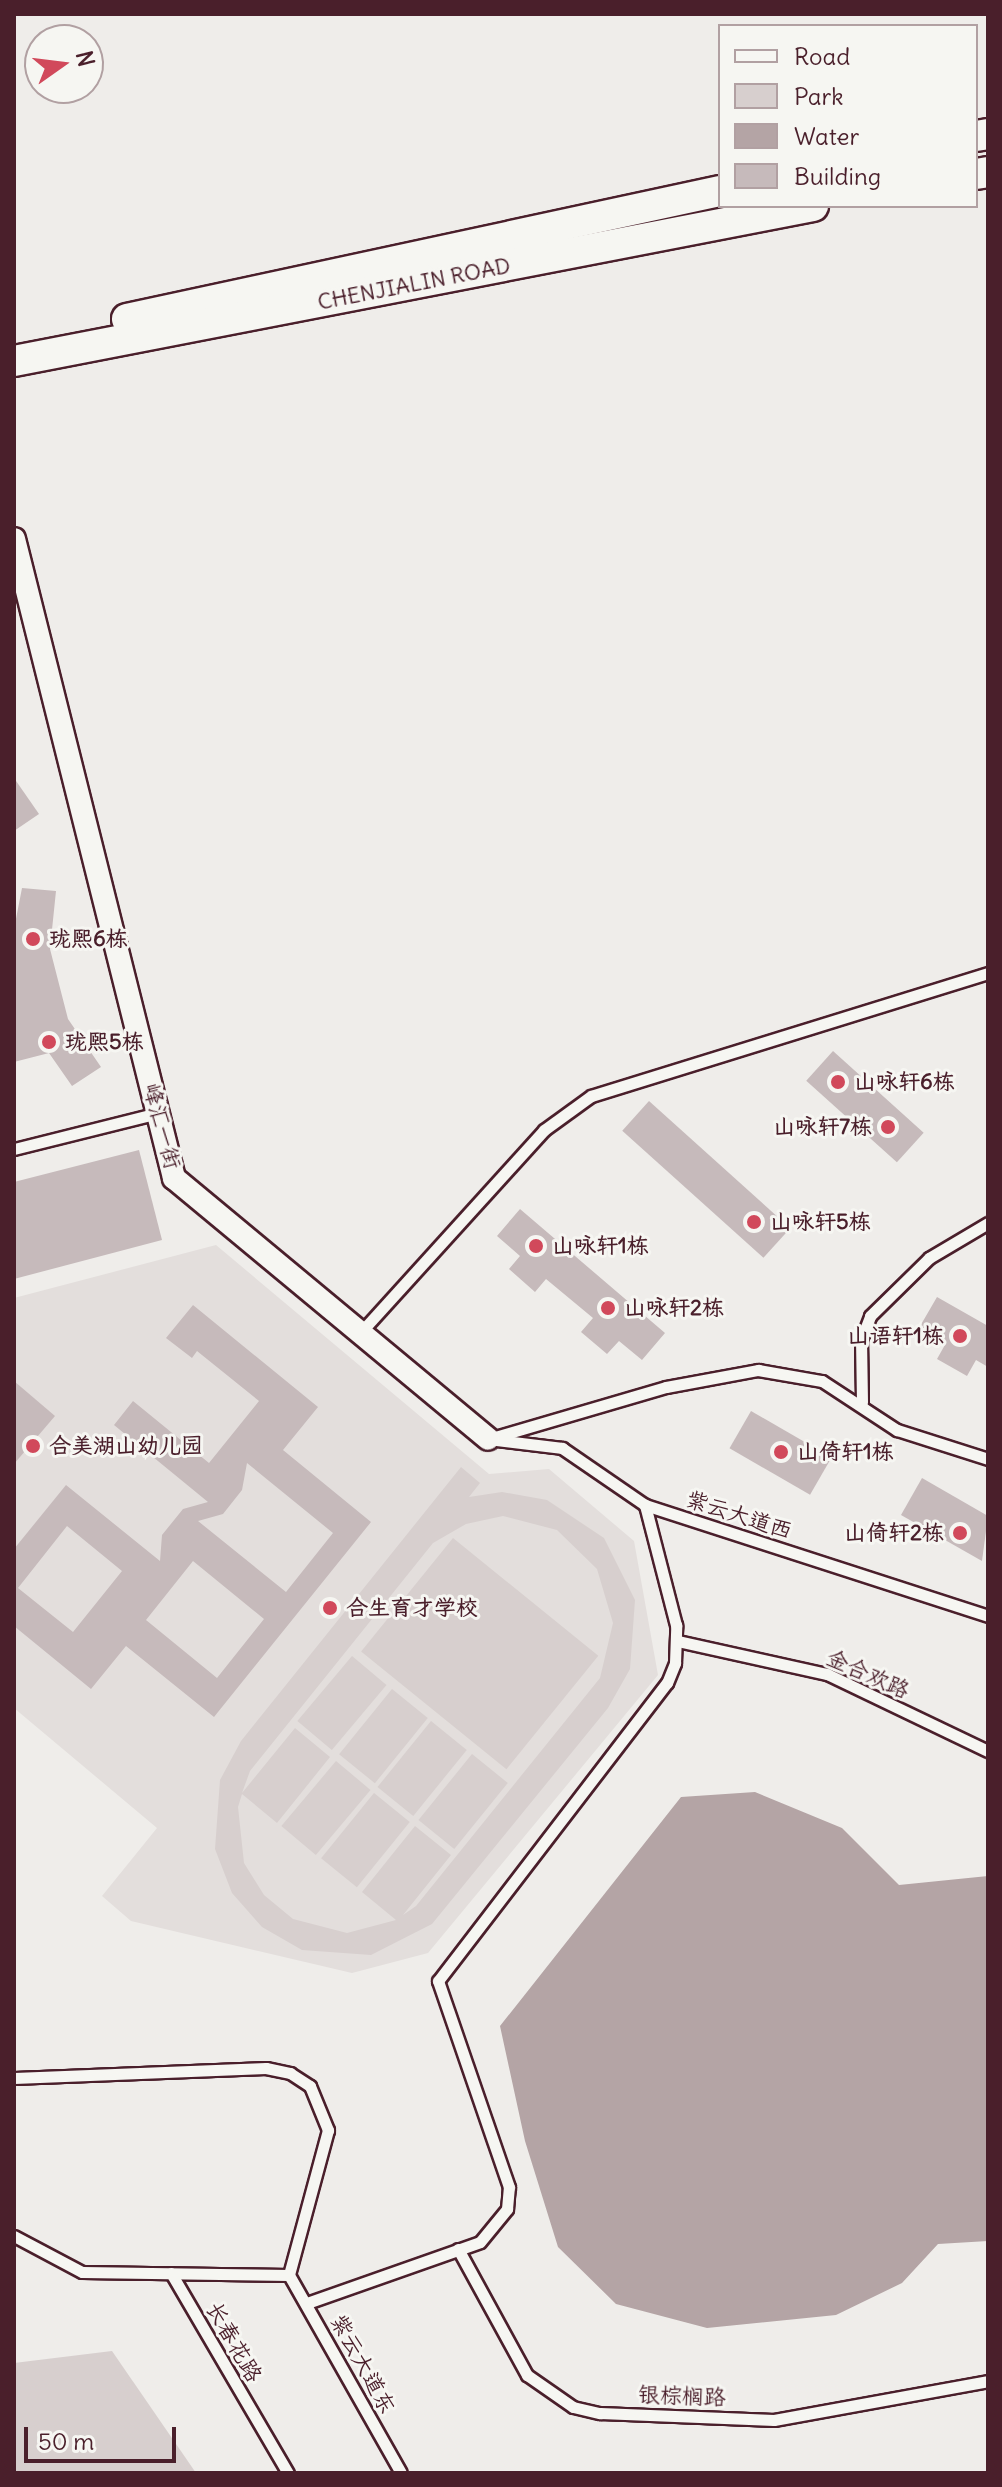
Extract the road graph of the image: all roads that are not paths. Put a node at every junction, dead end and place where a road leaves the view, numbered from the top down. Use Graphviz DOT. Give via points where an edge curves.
graph roads {
  1 [pos="718,191"];
  2 [pos="803,208"];
  3 [pos="14,343"];
  4 [pos="14,361"];
  5 [pos="14,539"];
  6 [pos="988,973"];
  7 [pos="158,1113"];
  8 [pos="14,1149"];
  9 [pos="988,1223"];
  10 [pos="360,1333"];
  11 [pos="862,1402"];
  12 [pos="488,1439"];
  13 [pos="988,1459"];
  14 [pos="645,1505"];
  15 [pos="988,1616"];
  16 [pos="678,1641"];
  17 [pos="988,1751"];
  18 [pos="14,2078"];
  19 [pos="14,2236"];
  20 [pos="458,2249"];
  21 [pos="171,2273"];
  22 [pos="289,2275"];
  23 [pos="307,2303"];
  24 [pos="988,2381"];
  25 [pos="288,2473"];
  26 [pos="401,2473"];
  1 -- 3 [label="main road, CHENJIALIN ROAD"];
  2 -- 4 [label="main road, CHENJIALIN ROAD"];
  5 -- 7 [label="street, 峰汇一街"];
  6 -- 10 [label="lane" via="591,1096 544,1130"];
  7 -- 8 [label="lane"];
  7 -- 10 [label="street, 峰汇一街" via="174,1178"];
  9 -- 11 [label="lane" via="929,1258 870,1316 861,1340"];
  10 -- 12 [label="street, 峰汇一街"];
  11 -- 12 [label="lane" via="791,1373 726,1372"];
  11 -- 13 [label="lane" via="920,1440"];
  12 -- 14 [label="lane, 紫云大道西" via="562,1448"];
  14 -- 15 [label="lane, 紫云大道西"];
  14 -- 16 [label="lane"];
  16 -- 17 [label="lane, 金合欢路" via="827,1674"];
  16 -- 20 [label="lane" via="667,1683 438,1981 509,2187 496,2229"];
  18 -- 22 [label="lane" via="266,2068 310,2086 324,2106 328,2130"];
  19 -- 21 [label="lane, 长春花路" via="82,2272"];
  20 -- 23 [label="lane"];
  20 -- 24 [label="lane, 银棕榈路" via="527,2375 573,2407 600,2413 774,2420"];
  21 -- 22 [label="lane, 长春花路"];
  21 -- 25 [label="lane, 长春花路"];
  22 -- 23 [label="lane, 紫云大道东"];
  23 -- 26 [label="lane, 紫云大道东"];
}
